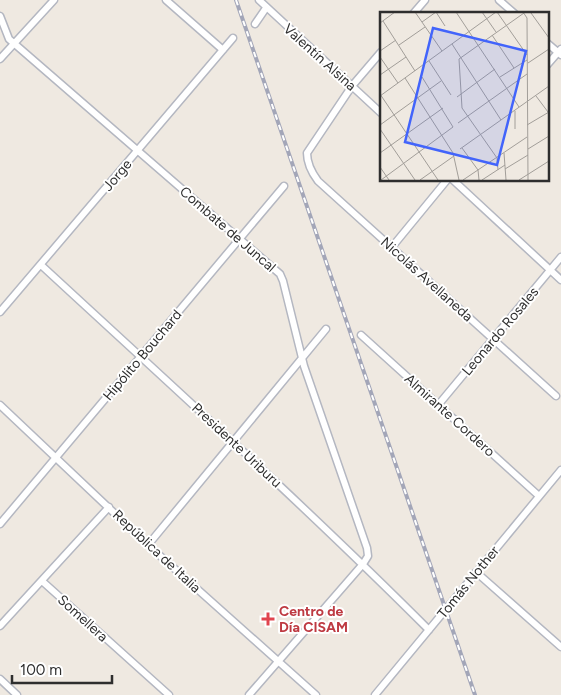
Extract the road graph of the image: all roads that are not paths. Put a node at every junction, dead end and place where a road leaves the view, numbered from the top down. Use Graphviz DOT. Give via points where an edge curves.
graph roads {
  1 [pos="54,0"];
  2 [pos="166,0"];
  3 [pos="260,0"];
  4 [pos="425,0"];
  5 [pos="499,0"];
  6 [pos="266,8"];
  7 [pos="415,12"];
  8 [pos="513,12"];
  9 [pos="0,16"];
  10 [pos="255,24"];
  11 [pos="233,38"];
  12 [pos="14,44"];
  13 [pos="548,44"];
  14 [pos="223,50"];
  15 [pos="560,52"];
  16 [pos="380,53"];
  17 [pos="0,59"];
  18 [pos="548,64"];
  19 [pos="352,86"];
  20 [pos="380,112"];
  21 [pos="137,151"];
  22 [pos="446,181"];
  23 [pos="454,181"];
  24 [pos="284,186"];
  25 [pos="238,240"];
  26 [pos="392,247"];
  27 [pos="561,257"];
  28 [pos="41,265"];
  29 [pos="550,270"];
  30 [pos="561,280"];
  31 [pos="0,312"];
  32 [pos="326,329"];
  33 [pos="361,335"];
  34 [pos="493,338"];
  35 [pos="140,356"];
  36 [pos="302,357"];
  37 [pos="556,396"];
  38 [pos="439,404"];
  39 [pos="0,405"];
  40 [pos="232,440"];
  41 [pos="56,457"];
  42 [pos="561,470"];
  43 [pos="539,496"];
  44 [pos="109,507"];
  45 [pos="0,524"];
  46 [pos="148,545"];
  47 [pos="363,564"];
  48 [pos="476,572"];
  49 [pos="42,581"];
  50 [pos="0,626"];
  51 [pos="429,630"];
  52 [pos="561,647"];
  53 [pos="278,661"];
  54 [pos="0,679"];
  55 [pos="17,695"];
  56 [pos="169,695"];
  57 [pos="249,695"];
  58 [pos="316,695"];
  59 [pos="375,695"];
  1 -- 12 [label="street"];
  2 -- 14 [label="street"];
  3 -- 6 [label="street, Valentín Alsina"];
  4 -- 7 [label="street"];
  5 -- 8 [label="street"];
  6 -- 10 [label="street"];
  6 -- 19 [label="street, Valentín Alsina"];
  9 -- 12 [label="street, Combate de Juncal" via="7,37"];
  11 -- 14 [label="street, Jorge"];
  12 -- 17 [label="street"];
  12 -- 21 [label="street, Combate de Juncal"];
  13 -- 15 [label="street"];
  14 -- 21 [label="street, Jorge"];
  15 -- 18 [label="street"];
  16 -- 19 [label="street"];
  19 -- 20 [label="street, Valentín Alsina"];
  19 -- 26 [label="street, Nicolás Avellaneda" via="307,153 308,161 318,181"];
  21 -- 25 [label="street, Combate de Juncal"];
  21 -- 28 [label="street, Jorge"];
  22 -- 26 [label="street"];
  23 -- 29 [label="street"];
  24 -- 25 [label="street, Hipólito Bouchard"];
  25 -- 35 [label="street, Hipólito Bouchard"];
  25 -- 36 [label="street, Combate de Juncal" via="282,278"];
  26 -- 34 [label="street, Nicolás Avellaneda"];
  27 -- 29 [label="street, Leonardo Rosales"];
  28 -- 31 [label="street, Jorge"];
  28 -- 35 [label="street, Presidente Uriburu"];
  29 -- 30 [label="street"];
  29 -- 34 [label="street, Leonardo Rosales"];
  32 -- 36 [label="street"];
  33 -- 38 [label="street, Almirante Cordero"];
  34 -- 37 [label="street, Nicolás Avellaneda"];
  34 -- 38 [label="street, Leonardo Rosales"];
  35 -- 40 [label="street, Presidente Uriburu"];
  35 -- 41 [label="street, Hipólito Bouchard"];
  36 -- 40 [label="street"];
  36 -- 47 [label="street, Combate de Juncal" via="367,548 368,556"];
  38 -- 43 [label="street, Almirante Cordero"];
  39 -- 41 [label="street, República de Italia"];
  40 -- 46 [label="street"];
  40 -- 47 [label="street, Presidente Uriburu"];
  41 -- 44 [label="street, República de Italia"];
  41 -- 45 [label="street, Hipólito Bouchard"];
  42 -- 43 [label="street, Tomás Nother"];
  43 -- 48 [label="street, Tomás Nother"];
  44 -- 46 [label="street, República de Italia"];
  44 -- 49 [label="street"];
  46 -- 53 [label="street, República de Italia"];
  47 -- 51 [label="street, Presidente Uriburu"];
  47 -- 53 [label="street"];
  48 -- 51 [label="street, Tomás Nother"];
  48 -- 52 [label="street"];
  49 -- 50 [label="street"];
  49 -- 56 [label="street, Somellera"];
  51 -- 59 [label="street, Tomás Nother"];
  53 -- 57 [label="street"];
  53 -- 58 [label="street, República de Italia"];
  54 -- 55 [label="street"];
}
